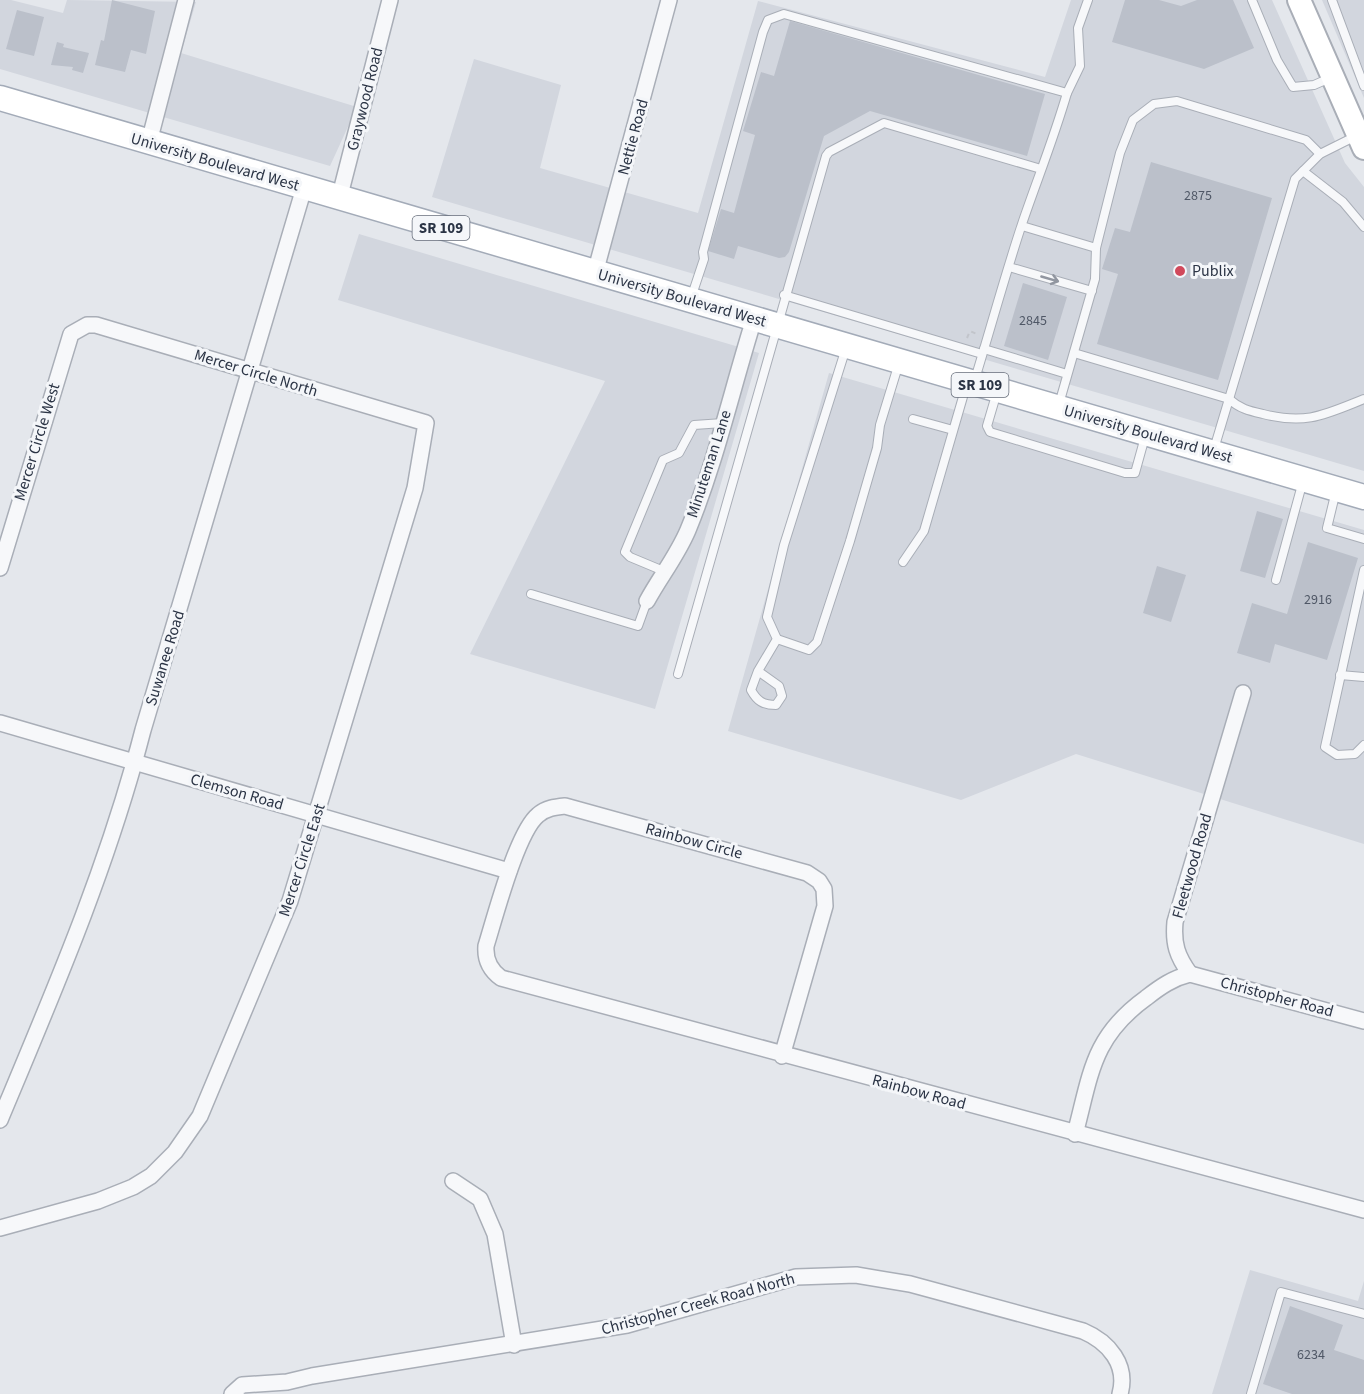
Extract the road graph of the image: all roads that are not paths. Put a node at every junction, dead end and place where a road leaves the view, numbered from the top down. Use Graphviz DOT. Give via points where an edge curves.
graph roads {
  1 [pos="186,0"];
  2 [pos="390,0"];
  3 [pos="669,0"];
  4 [pos="1088,0"];
  5 [pos="1252,0"];
  6 [pos="1332,0"];
  7 [pos="1304,2"];
  8 [pos="1332,78"];
  9 [pos="1364,86"];
  10 [pos="1067,93"];
  11 [pos="0,98"];
  12 [pos="1356,129"];
  13 [pos="148,142"];
  14 [pos="1320,154"];
  15 [pos="1041,169"];
  16 [pos="1303,171"];
  17 [pos="304,188"];
  18 [pos="339,199"];
  19 [pos="1022,226"];
  20 [pos="1364,227"];
  21 [pos="1096,249"];
  22 [pos="1009,267"];
  23 [pos="596,273"];
  24 [pos="1092,291"];
  25 [pos="784,295"];
  26 [pos="690,301"];
  27 [pos="765,322"];
  28 [pos="87,325"];
  29 [pos="846,346"];
  30 [pos="983,352"];
  31 [pos="1074,353"];
  32 [pos="900,362"];
  33 [pos="250,370"];
  34 [pos="1068,374"];
  35 [pos="971,382"];
  36 [pos="997,390"];
  37 [pos="1229,399"];
  38 [pos="1364,399"];
  39 [pos="1058,408"];
  40 [pos="913,419"];
  41 [pos="426,423"];
  42 [pos="723,423"];
  43 [pos="953,430"];
  44 [pos="1146,434"];
  45 [pos="1212,453"];
  46 [pos="1304,480"];
  47 [pos="1337,489"];
  48 [pos="1364,497"];
  49 [pos="1364,539"];
  50 [pos="903,562"];
  51 [pos="0,568"];
  52 [pos="1364,570"];
  53 [pos="666,572"];
  54 [pos="1276,580"];
  55 [pos="531,594"];
  56 [pos="647,602"];
  57 [pos="777,639"];
  58 [pos="758,671"];
  59 [pos="678,674"];
  60 [pos="1340,675"];
  61 [pos="1364,677"];
  62 [pos="1243,693"];
  63 [pos="0,723"];
  64 [pos="1364,745"];
  65 [pos="135,763"];
  66 [pos="317,817"];
  67 [pos="509,871"];
  68 [pos="485,957"];
  69 [pos="1190,974"];
  70 [pos="1364,1022"];
  71 [pos="782,1056"];
  72 [pos="0,1120"];
  73 [pos="1076,1134"];
  74 [pos="453,1181"];
  75 [pos="1364,1210"];
  76 [pos="0,1228"];
  77 [pos="1364,1314"];
  78 [pos="514,1345"];
  79 [pos="286,1388"];
  80 [pos="232,1394"];
  81 [pos="1120,1394"];
  82 [pos="1251,1394"];
  1 -- 13 [label="street"];
  2 -- 18 [label="street, Graywood Road"];
  3 -- 23 [label="street, Nettie Road"];
  4 -- 10 [label="lane" via="1078,28 1080,66"];
  5 -- 8 [label="lane" via="1293,87"];
  6 -- 9 [label="lane"];
  7 -- 8 [label="main road"];
  8 -- 12 [label="main road"];
  10 -- 15 [label="lane" via="1048,159"];
  10 -- 26 [label="lane" via="784,14 768,20"];
  11 -- 13 [label="main road, University Boulevard West / SR 109"];
  12 -- 14 [label="lane"];
  13 -- 17 [label="main road, University Boulevard West / SR 109"];
  14 -- 16 [label="lane"];
  14 -- 21 [label="lane" via="1306,140 1204,108 1177,101 1154,104 1133,120 1120,153"];
  15 -- 19 [label="lane"];
  15 -- 25 [label="lane" via="884,123 826,156"];
  16 -- 20 [label="lane" via="1343,202"];
  16 -- 37 [label="lane" via="1295,179"];
  17 -- 18 [label="main road, University Boulevard West / SR 109"];
  17 -- 33 [label="street, Suwanee Road"];
  18 -- 23 [label="main road, University Boulevard West / SR 109"];
  19 -- 21 [label="lane"];
  19 -- 22 [label="lane"];
  21 -- 24 [label="lane"];
  22 -- 24 [label="lane, one-way"];
  22 -- 30 [label="lane"];
  23 -- 26 [label="main road, University Boulevard West / SR 109"];
  24 -- 31 [label="lane"];
  25 -- 27 [label="lane"];
  25 -- 30 [label="lane"];
  26 -- 27 [label="main road, University Boulevard West / SR 109"];
  27 -- 29 [label="main road, University Boulevard West / SR 109"];
  27 -- 42 [label="street, Minuteman Lane"];
  27 -- 59 [label="lane" via="766,372"];
  28 -- 33 [label="street, Mercer Circle North"];
  28 -- 51 [label="street, Mercer Circle West" via="71,334"];
  29 -- 32 [label="main road, University Boulevard West / SR 109"];
  29 -- 57 [label="lane" via="784,545 767,618"];
  30 -- 34 [label="lane"];
  30 -- 35 [label="lane"];
  31 -- 34 [label="lane"];
  31 -- 37 [label="lane"];
  32 -- 35 [label="main road, University Boulevard West / SR 109"];
  32 -- 57 [label="lane" via="817,642 809,650"];
  33 -- 41 [label="street, Mercer Circle North"];
  33 -- 65 [label="street, Suwanee Road"];
  34 -- 39 [label="lane"];
  35 -- 36 [label="main road, University Boulevard West / SR 109"];
  35 -- 43 [label="lane"];
  36 -- 39 [label="main road, University Boulevard West / SR 109"];
  36 -- 44 [label="lane" via="987,426 990,432 1125,473 1135,473"];
  37 -- 38 [label="lane" via="1239,408 1288,421 1307,420"];
  37 -- 45 [label="lane"];
  39 -- 44 [label="main road, University Boulevard West / SR 109"];
  40 -- 43 [label="lane"];
  41 -- 66 [label="street, Mercer Circle East" via="415,488"];
  42 -- 53 [label="street, Minuteman Lane" via="688,531"];
  42 -- 53 [label="lane" via="694,425 678,453 663,460 625,552"];
  43 -- 50 [label="lane" via="924,531"];
  44 -- 45 [label="main road, University Boulevard West / SR 109"];
  45 -- 46 [label="main road, University Boulevard West / SR 109"];
  46 -- 47 [label="main road, University Boulevard West / SR 109"];
  46 -- 54 [label="lane"];
  47 -- 48 [label="main road, University Boulevard West / SR 109"];
  47 -- 49 [label="lane" via="1327,528"];
  52 -- 60 [label="lane"];
  53 -- 56 [label="street, Minuteman Lane"];
  55 -- 56 [label="lane" via="638,626"];
  57 -- 58 [label="lane"];
  58 -- 58 [label="lane" via="751,690 765,705 776,705 782,696 779,686"];
  60 -- 61 [label="lane"];
  60 -- 64 [label="lane" via="1325,747 1337,755 1355,754"];
  62 -- 69 [label="street, Fleetwood Road" via="1175,922 1177,956"];
  63 -- 65 [label="street, Clemson Road"];
  65 -- 66 [label="street, Clemson Road"];
  65 -- 72 [label="street, Suwanee Road" via="82,925"];
  66 -- 67 [label="street, Clemson Road"];
  66 -- 76 [label="street, Mercer Circle East" via="290,901 189,1135 160,1169 133,1188"];
  67 -- 68 [label="street, Rainbow Circle"];
  67 -- 71 [label="street, Rainbow Circle" via="537,815 565,806 761,859 819,880 825,906"];
  68 -- 71 [label="street, Rainbow Road" via="494,974 501,978"];
  69 -- 70 [label="street, Christopher Road"];
  69 -- 73 [label="street" via="1165,983 1105,1036 1095,1059"];
  71 -- 73 [label="street, Rainbow Road"];
  73 -- 75 [label="street, Rainbow Road"];
  74 -- 78 [label="street" via="480,1199 495,1234"];
  77 -- 82 [label="lane" via="1281,1292"];
  78 -- 79 [label="street, Christopher Creek Road North" via="312,1376"];
  78 -- 81 [label="street, Christopher Creek Road North" via="627,1326 796,1277 832,1274 901,1282 1083,1331 1099,1338 1117,1359 1122,1372"];
  79 -- 80 [label="street, Christopher Creek Road North" via="242,1385"];
}
